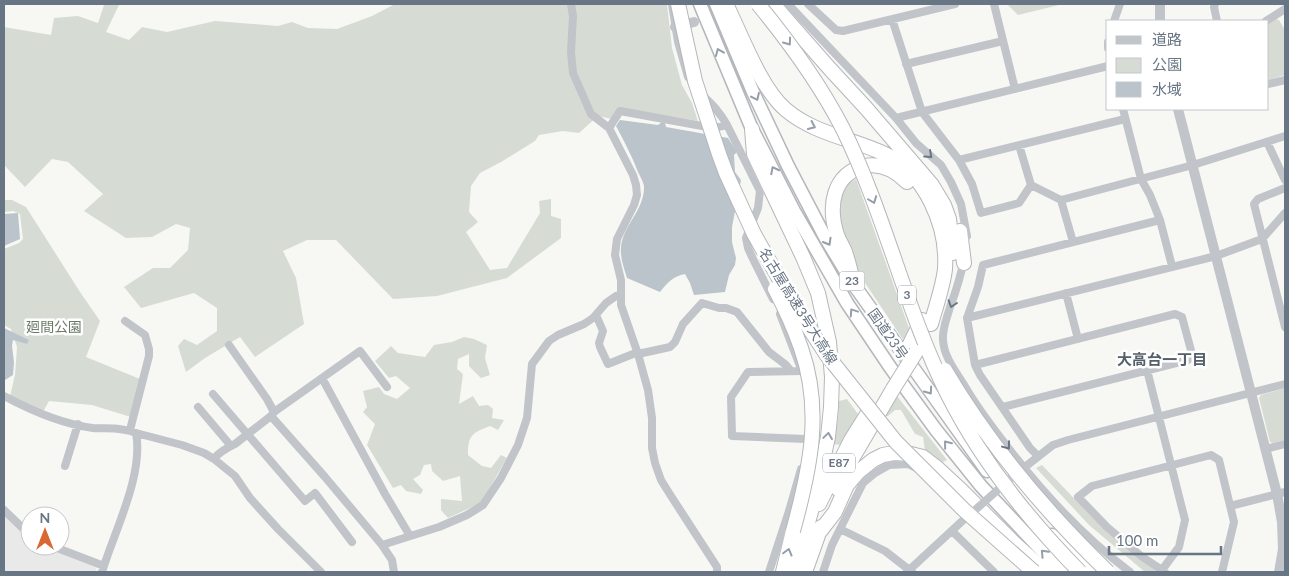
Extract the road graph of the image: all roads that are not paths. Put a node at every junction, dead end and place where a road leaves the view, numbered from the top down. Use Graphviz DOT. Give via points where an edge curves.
graph roads {
  1 [pos="571,4"];
  2 [pos="672,4"];
  3 [pos="678,4"];
  4 [pos="700,4"];
  5 [pos="716,4"];
  6 [pos="726,4"];
  7 [pos="758,4"];
  8 [pos="773,4"];
  9 [pos="788,4"];
  10 [pos="808,4"];
  11 [pos="955,4"];
  12 [pos="994,4"];
  13 [pos="1120,4"];
  14 [pos="1160,4"];
  15 [pos="1215,4"];
  16 [pos="1285,10"];
  17 [pos="892,19"];
  18 [pos="1114,20"];
  19 [pos="1160,20"];
  20 [pos="1217,20"];
  21 [pos="1268,20"];
  22 [pos="694,22"];
  23 [pos="675,27"];
  24 [pos="1003,41"];
  25 [pos="906,64"];
  26 [pos="1106,66"];
  27 [pos="1285,80"];
  28 [pos="1269,84"];
  29 [pos="1015,89"];
  30 [pos="870,107"];
  31 [pos="1122,110"];
  32 [pos="1178,110"];
  33 [pos="922,112"];
  34 [pos="896,118"];
  35 [pos="1125,119"];
  36 [pos="727,125"];
  37 [pos="609,128"];
  38 [pos="752,129"];
  39 [pos="1285,136"];
  40 [pos="1267,142"];
  41 [pos="1019,145"];
  42 [pos="958,160"];
  43 [pos="1193,166"];
  44 [pos="726,173"];
  45 [pos="1141,179"];
  46 [pos="1285,180"];
  47 [pos="1031,186"];
  48 [pos="1285,188"];
  49 [pos="1061,200"];
  50 [pos="1285,213"];
  51 [pos="1160,220"];
  52 [pos="1262,239"];
  53 [pos="1073,242"];
  54 [pos="1216,256"];
  55 [pos="964,263"];
  56 [pos="1172,266"];
  57 [pos="854,286"];
  58 [pos="904,287"];
  59 [pos="1066,294"];
  60 [pos="621,295"];
  61 [pos="596,315"];
  62 [pos="967,318"];
  63 [pos="125,321"];
  64 [pos="930,324"];
  65 [pos="1285,327"];
  66 [pos="1078,339"];
  67 [pos="229,345"];
  68 [pos="913,348"];
  69 [pos="638,353"];
  70 [pos="975,366"];
  71 [pos="1147,370"];
  72 [pos="801,371"];
  73 [pos="791,372"];
  74 [pos="322,378"];
  75 [pos="1285,384"];
  76 [pos="891,385"];
  77 [pos="387,387"];
  78 [pos="1252,393"];
  79 [pos="213,394"];
  80 [pos="4,396"];
  81 [pos="198,407"];
  82 [pos="1003,407"];
  83 [pos="273,414"];
  84 [pos="1159,416"];
  85 [pos="78,424"];
  86 [pos="133,432"];
  87 [pos="246,434"];
  88 [pos="806,440"];
  89 [pos="896,442"];
  90 [pos="1285,444"];
  91 [pos="231,446"];
  92 [pos="1266,449"];
  93 [pos="1038,456"];
  94 [pos="214,459"];
  95 [pos="1170,465"];
  96 [pos="65,466"];
  97 [pos="1022,469"];
  98 [pos="1281,493"];
  99 [pos="1230,506"];
  100 [pos="4,510"];
  101 [pos="972,512"];
  102 [pos="20,525"];
  103 [pos="1040,525"];
  104 [pos="840,529"];
  105 [pos="952,531"];
  106 [pos="818,534"];
  107 [pos="410,536"];
  108 [pos="352,542"];
  109 [pos="382,545"];
  110 [pos="800,551"];
  111 [pos="70,554"];
  112 [pos="103,569"];
  113 [pos="1164,571"];
  114 [pos="321,572"];
  115 [pos="394,572"];
  116 [pos="717,572"];
  117 [pos="769,572"];
  118 [pos="783,572"];
  119 [pos="794,572"];
  120 [pos="806,572"];
  121 [pos="823,572"];
  122 [pos="909,572"];
  123 [pos="994,572"];
  124 [pos="1022,572"];
  125 [pos="1035,572"];
  126 [pos="1046,572"];
  127 [pos="1062,572"];
  128 [pos="1080,572"];
  129 [pos="1090,572"];
  130 [pos="1099,572"];
  131 [pos="1108,572"];
  132 [pos="1130,572"];
  133 [pos="1222,572"];
  134 [pos="1278,572"];
  1 -- 37 [label="street" via="573,73 591,114"];
  2 -- 23 [label="street"];
  3 -- 44 [label="highway, 名古屋高速3号大高線, bridge" via="695,81"];
  38 -- 4 [label="highway, 国道23号 / 23, one-way"];
  5 -- 57 [label="highway, 国道23号 / 23, one-way" via="788,166"];
  6 -- 64 [label="highway, one-way" via="759,72 779,103 806,124 886,154 896,160 923,189 938,220 945,257 945,270"];
  7 -- 58 [label="highway, 3, one-way, bridge" via="818,85 842,129 871,196"];
  8 -- 30 [label="highway"];
  9 -- 34 [label="street"];
  10 -- 17 [label="street" via="836,30"];
  11 -- 17 [label="street"];
  12 -- 24 [label="street"];
  13 -- 18 [label="street"];
  14 -- 19 [label="street"];
  15 -- 20 [label="street"];
  16 -- 21 [label="street"];
  17 -- 25 [label="street"];
  22 -- 23 [label="street"];
  23 -- 36 [label="street" via="692,86 717,108"];
  24 -- 25 [label="street"];
  24 -- 29 [label="street"];
  25 -- 33 [label="street"];
  26 -- 29 [label="street"];
  27 -- 28 [label="street"];
  29 -- 33 [label="street"];
  30 -- 55 [label="highway" via="934,174 952,200"];
  30 -- 64 [label="highway" via="932,185 950,220 951,269 942,304"];
  31 -- 35 [label="street"];
  32 -- 43 [label="street"];
  33 -- 34 [label="street"];
  33 -- 42 [label="street"];
  34 -- 55 [label="street, one-way" via="916,143 941,165 955,190 965,223"];
  35 -- 41 [label="street"];
  35 -- 45 [label="street"];
  36 -- 37 [label="street" via="713,128 620,112"];
  36 -- 72 [label="street" via="760,191 758,208 746,238 748,248 782,318"];
  37 -- 60 [label="street" via="633,175 637,195 617,239 615,255"];
  110 -- 38 [label="highway, one-way" via="828,438 832,378 829,342 818,293 754,154"];
  127 -- 38 [label="highway, 国道23号 / 23, one-way" via="981,486 890,367 847,303"];
  39 -- 40 [label="street"];
  40 -- 43 [label="street"];
  40 -- 46 [label="street"];
  41 -- 42 [label="street"];
  41 -- 47 [label="street"];
  42 -- 47 [label="street" via="972,184 981,213 1019,204"];
  43 -- 45 [label="street"];
  43 -- 54 [label="street"];
  44 -- 89 [label="highway, 名古屋高速3号大高線, bridge" via="764,252 799,312 826,354"];
  118 -- 44 [label="highway, one-way, bridge" via="812,446 814,421 810,378 791,322 754,246"];
  45 -- 49 [label="street"];
  45 -- 51 [label="street"];
  47 -- 49 [label="street"];
  48 -- 52 [label="street" via="1258,199 1254,204"];
  49 -- 53 [label="street"];
  50 -- 52 [label="street"];
  51 -- 53 [label="street"];
  51 -- 56 [label="street"];
  52 -- 54 [label="street"];
  52 -- 65 [label="street"];
  53 -- 62 [label="street" via="983,266"];
  54 -- 56 [label="street"];
  54 -- 78 [label="street"];
  55 -- 97 [label="street, one-way" via="944,328 945,350 977,407"];
  56 -- 59 [label="street"];
  57 -- 68 [label="highway" via="834,220 834,196 845,177 854,171 864,167 884,167 902,177 919,197 938,242 935,283"];
  57 -- 103 [label="highway, 国道23号 / 23, one-way" via="989,474"];
  58 -- 128 [label="highway, 3, bridge" via="936,370 976,443 1029,517"];
  58 -- 131 [label="highway, bridge" via="943,366 985,432 1018,476"];
  59 -- 62 [label="street"];
  59 -- 66 [label="street"];
  60 -- 61 [label="street" via="606,303"];
  60 -- 69 [label="street" via="621,305"];
  61 -- 69 [label="street" via="603,331 600,347 608,364"];
  61 -- 107 [label="street" via="549,341 532,364 527,418 518,445 484,506 439,527"];
  62 -- 70 [label="street"];
  63 -- 86 [label="street" via="145,335 149,349"];
  64 -- 68 [label="highway"];
  66 -- 70 [label="street"];
  66 -- 71 [label="street" via="1175,314 1182,317 1192,354 1188,360"];
  67 -- 83 [label="street"];
  68 -- 76 [label="highway, bridge"];
  69 -- 73 [label="street" via="670,347 683,324 702,303 737,312 768,352"];
  69 -- 116 [label="street" via="648,390 652,448 661,480 717,567"];
  70 -- 82 [label="street"];
  71 -- 82 [label="street"];
  71 -- 84 [label="street"];
  72 -- 73 [label="street"];
  72 -- 88 [label="street" via="806,403"];
  73 -- 88 [label="street" via="748,372 731,397 732,436"];
  74 -- 77 [label="street" via="360,351"];
  74 -- 83 [label="street"];
  74 -- 107 [label="street"];
  75 -- 78 [label="street"];
  76 -- 106 [label="highway, E87" via="849,464"];
  76 -- 110 [label="highway, E87" via="851,440"];
  78 -- 84 [label="street"];
  78 -- 92 [label="street"];
  79 -- 87 [label="street"];
  80 -- 85 [label="street" via="29,409"];
  81 -- 91 [label="street"];
  82 -- 93 [label="street"];
  83 -- 87 [label="street"];
  83 -- 109 [label="street"];
  84 -- 93 [label="street" via="1068,440"];
  84 -- 95 [label="street"];
  85 -- 86 [label="street"];
  85 -- 96 [label="street"];
  86 -- 94 [label="street" via="182,445"];
  86 -- 112 [label="street" via="137,439 132,487"];
  87 -- 91 [label="street"];
  87 -- 108 [label="street" via="305,501 315,494"];
  88 -- 117 [label="street" via="798,481"];
  89 -- 124 [label="highway, bridge" via="908,460 959,514"];
  89 -- 125 [label="highway, 名古屋高速3号大高線, bridge" via="964,510"];
  90 -- 92 [label="street"];
  91 -- 94 [label="street"];
  92 -- 98 [label="street"];
  93 -- 97 [label="street"];
  94 -- 114 [label="street" via="235,476 267,517"];
  95 -- 99 [label="street" via="1211,456 1219,460"];
  95 -- 113 [label="street" via="1185,520 1179,547"];
  95 -- 113 [label="street" via="1092,486 1078,497 1107,527"];
  97 -- 101 [label="street, bridge"];
  97 -- 132 [label="street" via="1067,518"];
  98 -- 99 [label="street"];
  98 -- 134 [label="street" via="1283,549"];
  99 -- 133 [label="street" via="1234,522"];
  100 -- 102 [label="street"];
  101 -- 104 [label="street" via="925,472 908,464 889,465 863,483"];
  101 -- 105 [label="street"];
  101 -- 125 [label="street"];
  103 -- 129 [label="highway, 国道23号 / 23"];
  103 -- 130 [label="highway"];
  104 -- 121 [label="street"];
  104 -- 122 [label="street" via="885,551"];
  105 -- 122 [label="street"];
  105 -- 123 [label="street"];
  106 -- 120 [label="highway, E87"];
  106 -- 126 [label="highway" via="858,472 883,455 911,454 923,457 936,467"];
  107 -- 109 [label="street"];
  109 -- 115 [label="street" via="392,560"];
  110 -- 119 [label="highway, E87"];
  111 -- 112 [label="street"];
}
